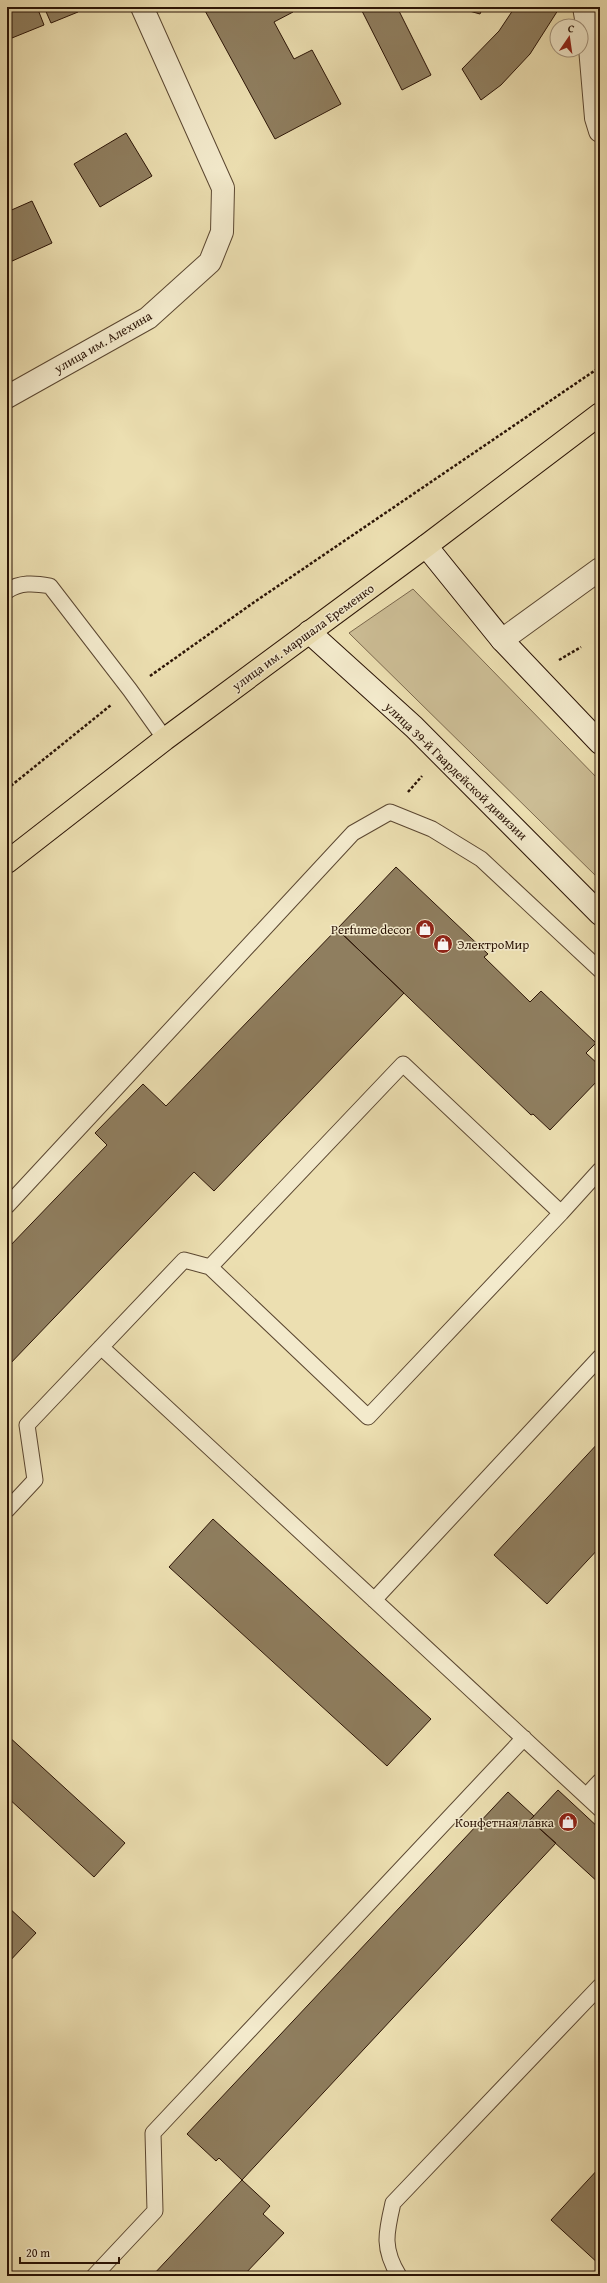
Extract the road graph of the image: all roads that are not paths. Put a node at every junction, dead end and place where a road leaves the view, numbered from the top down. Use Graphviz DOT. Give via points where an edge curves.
graph roads {
  1 [pos="142,7"];
  2 [pos="584,7"];
  3 [pos="600,131"];
  4 [pos="7,397"];
  5 [pos="600,414"];
  6 [pos="426,546"];
  7 [pos="600,569"];
  8 [pos="7,591"];
  9 [pos="309,632"];
  10 [pos="502,640"];
  11 [pos="165,739"];
  12 [pos="600,743"];
  13 [pos="7,862"];
  14 [pos="600,914"];
  15 [pos="600,970"];
  16 [pos="600,1170"];
  17 [pos="7,1206"];
  18 [pos="562,1213"];
  19 [pos="210,1267"];
  20 [pos="101,1347"];
  21 [pos="600,1357"];
  22 [pos="7,1510"];
  23 [pos="374,1600"];
  24 [pos="524,1738"];
  25 [pos="600,1781"];
  26 [pos="586,1796"];
  27 [pos="600,1809"];
  28 [pos="600,1986"];
  29 [pos="94,2276"];
  30 [pos="399,2276"];
  1 -- 4 [label="street, улица им. Алехина" via="223,188 222,232 210,262 148,318"];
  2 -- 3 [label="street" via="596,118"];
  5 -- 6 [label="highway, улица им. маршала Еременко"];
  6 -- 9 [label="highway, улица им. маршала Еременко"];
  6 -- 10 [label="street"];
  7 -- 10 [label="street"];
  8 -- 11 [label="lane" via="14,586 35,583 50,586"];
  9 -- 11 [label="highway, улица им. маршала Еременко"];
  9 -- 14 [label="street, улица 39-й Гвардейской дивизии" via="414,727"];
  10 -- 12 [label="street"];
  11 -- 13 [label="highway, улица им. маршала Еременко"];
  15 -- 17 [label="lane" via="481,859 432,829 390,812 353,833"];
  16 -- 18 [label="lane"];
  18 -- 19 [label="lane" via="403,1064"];
  18 -- 19 [label="lane" via="368,1417"];
  19 -- 20 [label="lane" via="184,1260"];
  20 -- 22 [label="lane" via="27,1425 35,1480"];
  20 -- 23 [label="lane"];
  21 -- 23 [label="lane"];
  23 -- 24 [label="lane"];
  24 -- 26 [label="lane"];
  24 -- 29 [label="lane" via="153,2133 155,2211"];
  25 -- 26 [label="lane"];
  26 -- 27 [label="lane"];
  28 -- 30 [label="lane" via="393,2203 386,2235 391,2262"];
}
